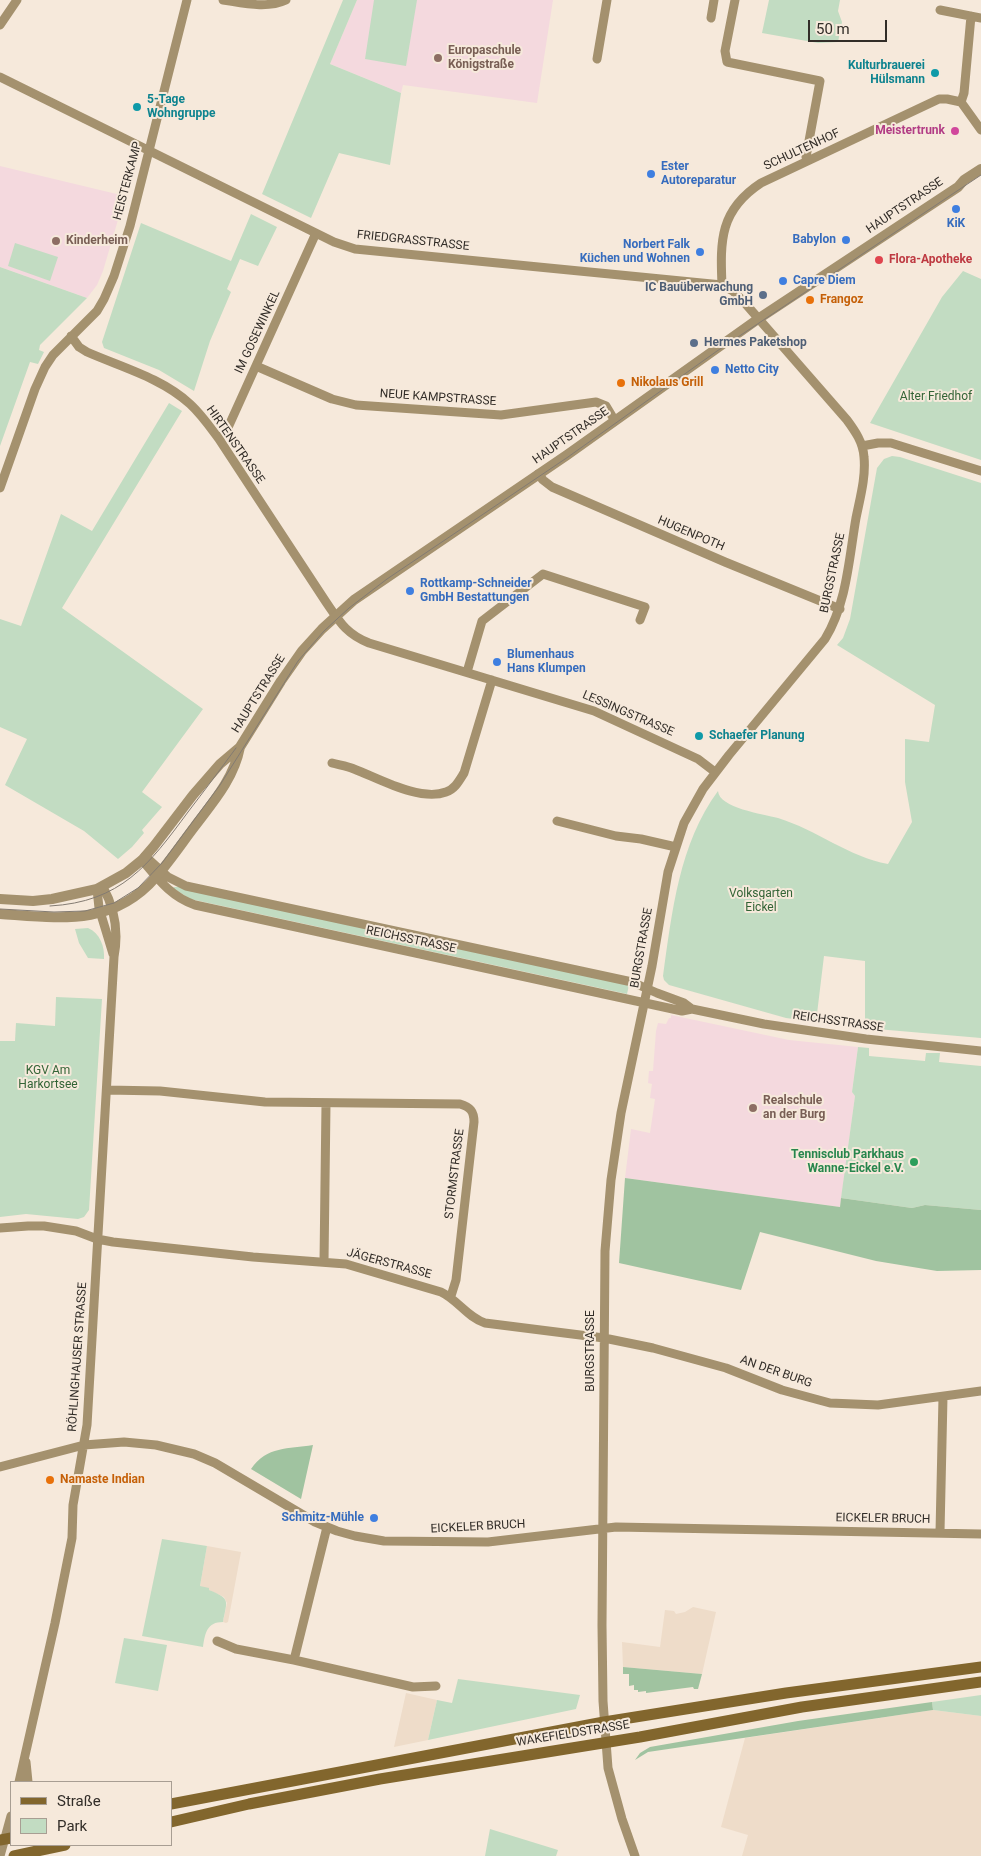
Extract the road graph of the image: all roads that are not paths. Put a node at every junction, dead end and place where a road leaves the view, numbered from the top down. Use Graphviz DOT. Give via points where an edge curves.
graph roads {
  1 [pos="17,0"];
  2 [pos="187,0"];
  3 [pos="223,0"];
  4 [pos="286,0"];
  5 [pos="607,0"];
  6 [pos="714,0"];
  7 [pos="735,0"];
  8 [pos="940,10"];
  9 [pos="971,16"];
  10 [pos="711,18"];
  11 [pos="981,18"];
  12 [pos="0,25"];
  13 [pos="597,59"];
  14 [pos="0,77"];
  15 [pos="961,102"];
  16 [pos="981,130"];
  17 [pos="149,150"];
  18 [pos="807,161"];
  19 [pos="981,169"];
  20 [pos="981,175"];
  21 [pos="958,187"];
  22 [pos="316,233"];
  23 [pos="722,286"];
  24 [pos="758,319"];
  25 [pos="71,336"];
  26 [pos="256,366"];
  27 [pos="615,421"];
  28 [pos="219,439"];
  29 [pos="862,446"];
  30 [pos="981,471"];
  31 [pos="538,474"];
  32 [pos="0,488"];
  33 [pos="840,608"];
  34 [pos="336,616"];
  35 [pos="640,620"];
  36 [pos="467,672"];
  37 [pos="492,680"];
  38 [pos="240,747"];
  39 [pos="332,763"];
  40 [pos="715,772"];
  41 [pos="557,821"];
  42 [pos="676,847"];
  43 [pos="144,858"];
  44 [pos="159,874"];
  45 [pos="100,888"];
  46 [pos="0,900"];
  47 [pos="113,909"];
  48 [pos="0,914"];
  49 [pos="100,914"];
  50 [pos="114,957"];
  51 [pos="647,989"];
  52 [pos="644,1003"];
  53 [pos="692,1009"];
  54 [pos="981,1051"];
  55 [pos="107,1090"];
  56 [pos="326,1104"];
  57 [pos="0,1228"];
  58 [pos="97,1239"];
  59 [pos="324,1262"];
  60 [pos="451,1296"];
  61 [pos="604,1338"];
  62 [pos="981,1391"];
  63 [pos="943,1397"];
  64 [pos="84,1446"];
  65 [pos="0,1468"];
  66 [pos="327,1527"];
  67 [pos="603,1529"];
  68 [pos="940,1532"];
  69 [pos="981,1534"];
  70 [pos="217,1641"];
  71 [pos="294,1660"];
  72 [pos="981,1666"];
  73 [pos="981,1682"];
  74 [pos="436,1686"];
  75 [pos="604,1722"];
  76 [pos="606,1743"];
  77 [pos="26,1754"];
  78 [pos="19,1781"];
  79 [pos="28,1781"];
  80 [pos="172,1804"];
  81 [pos="10,1820"];
  82 [pos="172,1822"];
  83 [pos="5,1839"];
  84 [pos="60,1846"];
  85 [pos="0,1856"];
  86 [pos="15,1856"];
  87 [pos="635,1856"];
  1 -- 12 [label="street"];
  2 -- 17 [label="street, HEISTERKAMP"];
  3 -- 4 [label="street" via="268,5"];
  5 -- 13 [label="street"];
  6 -- 10 [label="street"];
  7 -- 18 [label="street" via="725,51 727,62 820,81"];
  8 -- 9 [label="street"];
  9 -- 11 [label="street"];
  9 -- 15 [label="street"];
  14 -- 17 [label="street, FRIEDGRASSTRASSE"];
  15 -- 16 [label="street"];
  15 -- 18 [label="street, SCHULTENHOF" via="939,99"];
  17 -- 22 [label="street, FRIEDGRASSTRASSE"];
  17 -- 25 [label="street, HEISTERKAMP" via="114,276 97,311"];
  18 -- 23 [label="street, SCHULTENHOF" via="761,183 741,198 733,209 721,242"];
  19 -- 21 [label="street, HAUPTSTRASSE"];
  20 -- 21 [label="street, HAUPTSTRASSE"];
  21 -- 24 [label="street, HAUPTSTRASSE"];
  22 -- 23 [label="street, FRIEDGRASSTRASSE" via="366,251"];
  22 -- 26 [label="street, IM GOSEWINKEL"];
  23 -- 24 [label="street, FRIEDGRASSTRASSE" via="734,291"];
  24 -- 27 [label="street, HAUPTSTRASSE"];
  24 -- 29 [label="street, BURGSTRASSE" via="847,420 858,434"];
  25 -- 28 [label="street, HIRTENSTRASSE" via="87,352 159,382 180,396 200,414"];
  25 -- 32 [label="street, HEISTERKAMP" via="44,368"];
  26 -- 27 [label="street, NEUE KAMPSTRASSE" via="332,399 356,404 501,415 596,402 606,406"];
  26 -- 28 [label="street, IM GOSEWINKEL" via="226,432"];
  27 -- 31 [label="street, HAUPTSTRASSE"];
  28 -- 34 [label="street, HIRTENSTRASSE"];
  29 -- 30 [label="street" via="891,443"];
  29 -- 33 [label="street, BURGSTRASSE" via="862,482"];
  31 -- 33 [label="street, HUGENPOTH" via="552,488"];
  31 -- 34 [label="street, HAUPTSTRASSE" via="379,581"];
  33 -- 40 [label="street, BURGSTRASSE" via="826,639"];
  34 -- 36 [label="street, LESSINGSTRASSE" via="349,632 364,641"];
  34 -- 38 [label="street, HAUPTSTRASSE" via="295,660"];
  35 -- 36 [label="street" via="645,607 543,574 482,621"];
  36 -- 37 [label="street, LESSINGSTRASSE"];
  37 -- 39 [label="street" via="464,773 446,792 428,794 407,790"];
  37 -- 40 [label="street, LESSINGSTRASSE" via="594,711 698,759"];
  38 -- 43 [label="street, HAUPTSTRASSE" via="193,795"];
  38 -- 44 [label="street, HAUPTSTRASSE" via="234,770 219,794"];
  40 -- 42 [label="street, BURGSTRASSE" via="693,807"];
  41 -- 42 [label="street"];
  42 -- 51 [label="street, BURGSTRASSE" via="668,872"];
  43 -- 44 [label="street, REICHSSTRASSE"];
  43 -- 45 [label="street, HAUPTSTRASSE"];
  44 -- 47 [label="street, HAUPTSTRASSE" via="142,891"];
  44 -- 51 [label="street, REICHSSTRASSE" via="186,886 632,982"];
  44 -- 52 [label="street, REICHSSTRASSE" via="178,898 195,905"];
  45 -- 46 [label="street, HAUPTSTRASSE" via="42,901"];
  45 -- 47 [label="street, RÖHLINGHAUSER STRASSE"];
  45 -- 49 [label="street, RÖHLINGHAUSER STRASSE"];
  47 -- 49 [label="street, HAUPTSTRASSE"];
  47 -- 50 [label="street, RÖHLINGHAUSER STRASSE" via="116,926"];
  48 -- 49 [label="street, HAUPTSTRASSE" via="61,918"];
  49 -- 50 [label="street, RÖHLINGHAUSER STRASSE"];
  50 -- 55 [label="street, RÖHLINGHAUSER STRASSE"];
  51 -- 52 [label="street, BURGSTRASSE"];
  51 -- 53 [label="street, REICHSSTRASSE"];
  52 -- 53 [label="street, REICHSSTRASSE" via="682,1011"];
  52 -- 61 [label="street, BURGSTRASSE" via="611,1180 605,1251"];
  53 -- 54 [label="street, REICHSSTRASSE" via="774,1026"];
  55 -- 56 [label="street, STORMSTRASSE"];
  55 -- 58 [label="street, RÖHLINGHAUSER STRASSE"];
  56 -- 59 [label="street"];
  56 -- 60 [label="street, STORMSTRASSE" via="460,1104 473,1112 456,1280"];
  57 -- 58 [label="street, JÄGERSTRASSE" via="44,1226 76,1231"];
  58 -- 59 [label="street, JÄGERSTRASSE"];
  58 -- 64 [label="street, RÖHLINGHAUSER STRASSE"];
  59 -- 60 [label="street, JÄGERSTRASSE" via="356,1266"];
  60 -- 61 [label="street, JÄGERSTRASSE" via="466,1313 485,1323"];
  61 -- 63 [label="street, AN DER BURG" via="726,1368 782,1390 830,1403 878,1405"];
  61 -- 67 [label="street, BURGSTRASSE"];
  62 -- 63 [label="street, AN DER BURG"];
  63 -- 68 [label="street"];
  64 -- 65 [label="street, EICKELER BRUCH"];
  64 -- 66 [label="street, EICKELER BRUCH" via="139,1442 194,1454"];
  64 -- 77 [label="street, RÖHLINGHAUSER STRASSE" via="73,1505 72,1538"];
  66 -- 67 [label="street, EICKELER BRUCH" via="368,1539 441,1543 504,1541"];
  66 -- 71 [label="street"];
  67 -- 68 [label="street, EICKELER BRUCH"];
  67 -- 75 [label="street, BURGSTRASSE"];
  68 -- 69 [label="street, EICKELER BRUCH"];
  70 -- 71 [label="street" via="236,1649"];
  71 -- 74 [label="street" via="413,1686"];
  72 -- 75 [label="main road, WAKEFIELDSTRASSE"];
  73 -- 76 [label="main road, WAKEFIELDSTRASSE" via="802,1707"];
  75 -- 76 [label="street, BURGSTRASSE"];
  75 -- 80 [label="main road, WAKEFIELDSTRASSE"];
  76 -- 82 [label="main road, WAKEFIELDSTRASSE" via="380,1779"];
  76 -- 87 [label="street, BURGSTRASSE" via="608,1768"];
  77 -- 78 [label="street, RÖHLINGHAUSER STRASSE"];
  77 -- 79 [label="street, RÖHLINGHAUSER STRASSE"];
  81 -- 83 [label="street"];
  83 -- 85 [label="street"];
  84 -- 86 [label="main road"];
}
